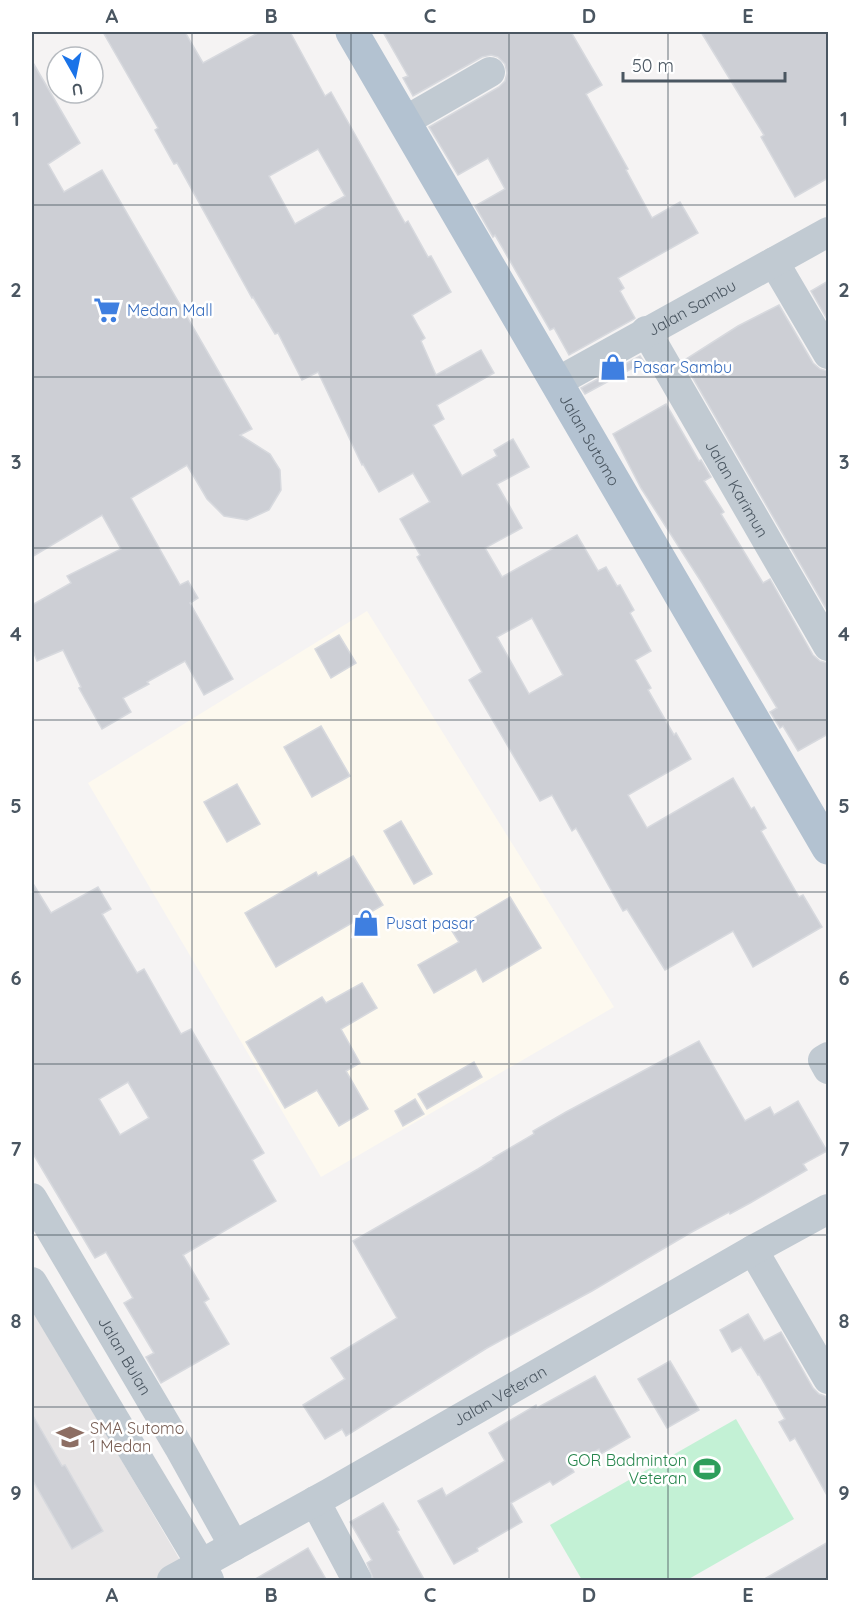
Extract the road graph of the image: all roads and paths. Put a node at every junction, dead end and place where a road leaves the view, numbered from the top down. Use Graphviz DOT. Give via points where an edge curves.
graph roads {
  1 [pos="352,32"];
  2 [pos="490,72"];
  3 [pos="405,121"];
  4 [pos="828,232"];
  5 [pos="774,262"];
  6 [pos="646,331"];
  7 [pos="828,354"];
  8 [pos="556,382"];
  9 [pos="828,646"];
  10 [pos="828,848"];
  11 [pos="828,1057"];
  12 [pos="828,1069"];
  13 [pos="32,1198"];
  14 [pos="828,1209"];
  15 [pos="753,1250"];
  16 [pos="32,1282"];
  17 [pos="828,1379"];
  18 [pos="315,1501"];
  19 [pos="234,1546"];
  20 [pos="205,1572"];
  21 [pos="172,1581"];
  22 [pos="357,1581"];
  1 -- 3 [label="main road, Jalan Sutomo"];
  2 -- 3 [label="street"];
  3 -- 8 [label="main road, Jalan Sutomo"];
  4 -- 5 [label="street, Jalan Sambu"];
  5 -- 6 [label="street, Jalan Sambu"];
  5 -- 7 [label="street"];
  6 -- 8 [label="street, Jalan Sambu"];
  6 -- 9 [label="street, Jalan Karimun"];
  8 -- 10 [label="main road, Jalan Sutomo"];
  11 -- 12 [label="street" via="823,1060"];
  13 -- 19 [label="street, Jalan Bulan"];
  14 -- 15 [label="street, Jalan Veteran"];
  15 -- 17 [label="street"];
  15 -- 18 [label="street, Jalan Veteran"];
  16 -- 20 [label="street"];
  18 -- 19 [label="street, Jalan Veteran"];
  18 -- 22 [label="street"];
  19 -- 20 [label="street, Jalan Veteran"];
  20 -- 21 [label="street, Jalan Veteran"];
}
